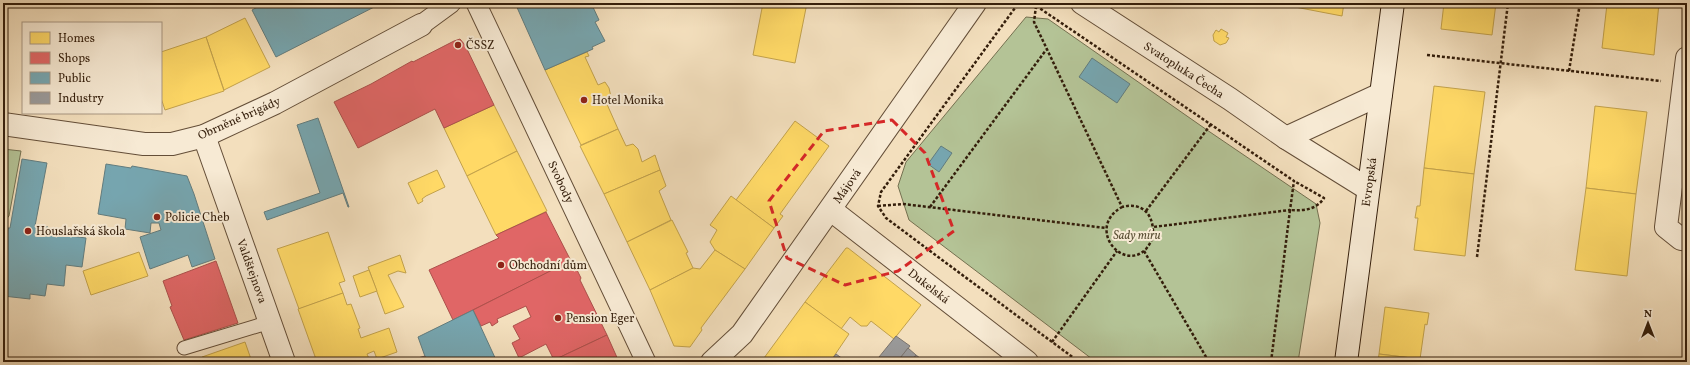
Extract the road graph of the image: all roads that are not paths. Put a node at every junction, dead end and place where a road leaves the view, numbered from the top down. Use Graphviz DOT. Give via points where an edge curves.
graph roads {
  1 [pos="451,3"];
  2 [pos="476,3"];
  3 [pos="975,3"];
  4 [pos="1082,3"];
  5 [pos="1393,3"];
  6 [pos="421,26"];
  7 [pos="1687,58"];
  8 [pos="1381,94"];
  9 [pos="3,124"];
  10 [pos="204,136"];
  11 [pos="1286,138"];
  12 [pos="1368,189"];
  13 [pos="831,210"];
  14 [pos="1687,240"];
  15 [pos="270,322"];
  16 [pos="184,348"];
  17 [pos="284,362"];
  18 [pos="646,362"];
  19 [pos="712,362"];
  20 [pos="1027,362"];
  21 [pos="1346,362"];
  1 -- 6 [label="street, Obrněné brigády"];
  2 -- 18 [label="street, Svobody"];
  3 -- 13 [label="street, Májová"];
  4 -- 11 [label="street, Svatopluka Čecha"];
  5 -- 8 [label="street, Evropská"];
  6 -- 10 [label="street, Obrněné brigády" via="275,103"];
  7 -- 14 [label="street" via="1666,227 1681,240"];
  8 -- 11 [label="street"];
  8 -- 12 [label="street, Evropská"];
  9 -- 10 [label="street, Obrněné brigády" via="144,144 172,144"];
  10 -- 15 [label="street, Valdštejnova"];
  11 -- 12 [label="street, Svatopluka Čecha"];
  12 -- 21 [label="street, Evropská"];
  13 -- 19 [label="street, Májová" via="742,334"];
  13 -- 20 [label="street, Dukelská"];
  15 -- 16 [label="lane"];
  15 -- 17 [label="street, Valdštejnova"];
}
